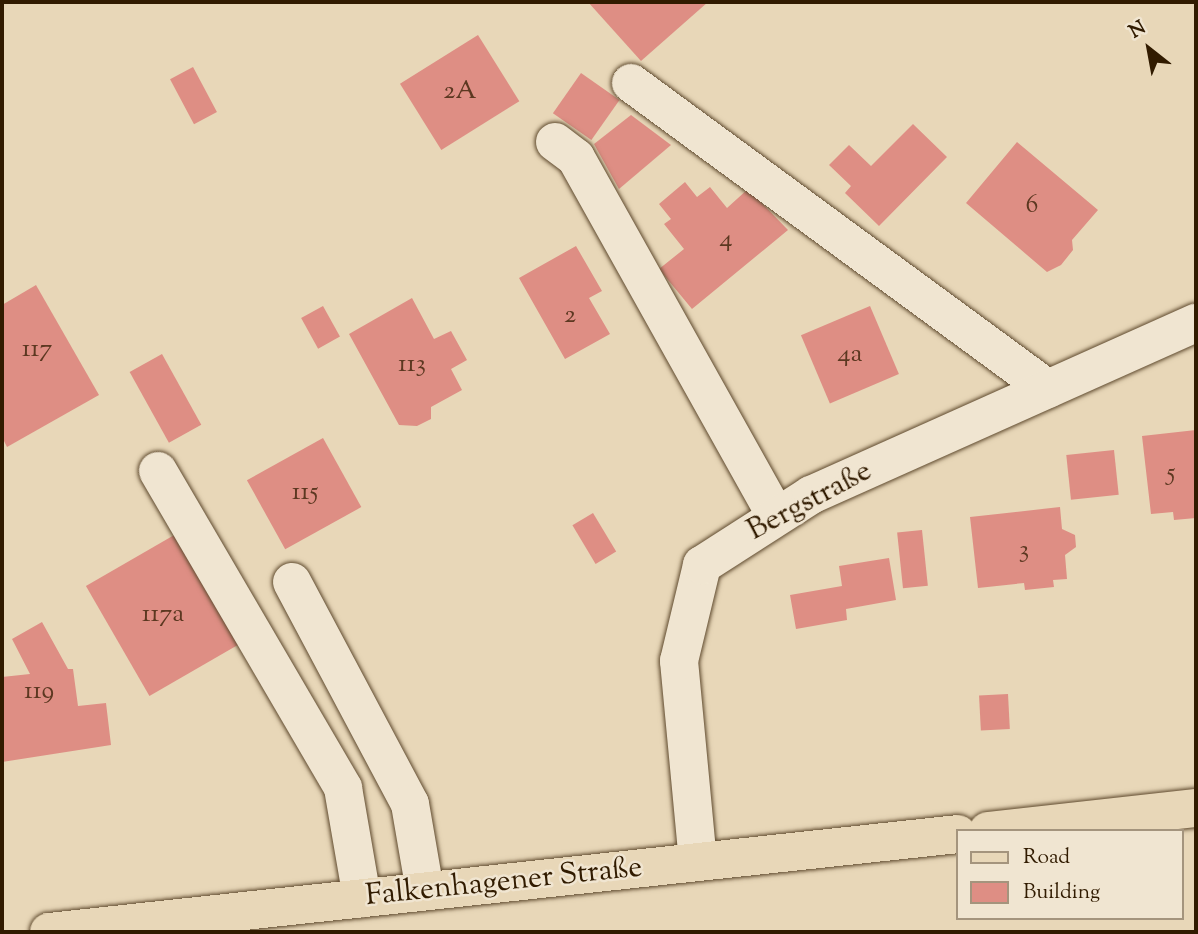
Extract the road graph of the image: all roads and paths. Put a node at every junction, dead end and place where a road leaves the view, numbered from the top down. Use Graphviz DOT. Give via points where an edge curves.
graph roads {
  1 [pos="631,83"];
  2 [pos="555,142"];
  3 [pos="1196,323"];
  4 [pos="1048,389"];
  5 [pos="158,471"];
  6 [pos="776,516"];
  7 [pos="292,582"];
  8 [pos="1196,808"];
  9 [pos="1006,829"];
  10 [pos="956,834"];
  11 [pos="698,862"];
  12 [pos="425,891"];
  13 [pos="362,898"];
  14 [pos="49,932"];
  1 -- 4 [label="street"];
  2 -- 6 [label="street" via="576,158"];
  3 -- 4 [label="street, Bergstraße"];
  4 -- 6 [label="street, Bergstraße" via="811,495"];
  5 -- 13 [label="street" via="343,788"];
  6 -- 11 [label="street, Bergstraße" via="702,565 679,661"];
  7 -- 12 [label="street" via="406,796"];
  8 -- 9 [label="main road"];
  10 -- 11 [label="main road, Falkenhagener Straße"];
  11 -- 12 [label="main road, Falkenhagener Straße"];
  12 -- 13 [label="main road, Falkenhagener Straße"];
  13 -- 14 [label="main road, Falkenhagener Straße"];
}
